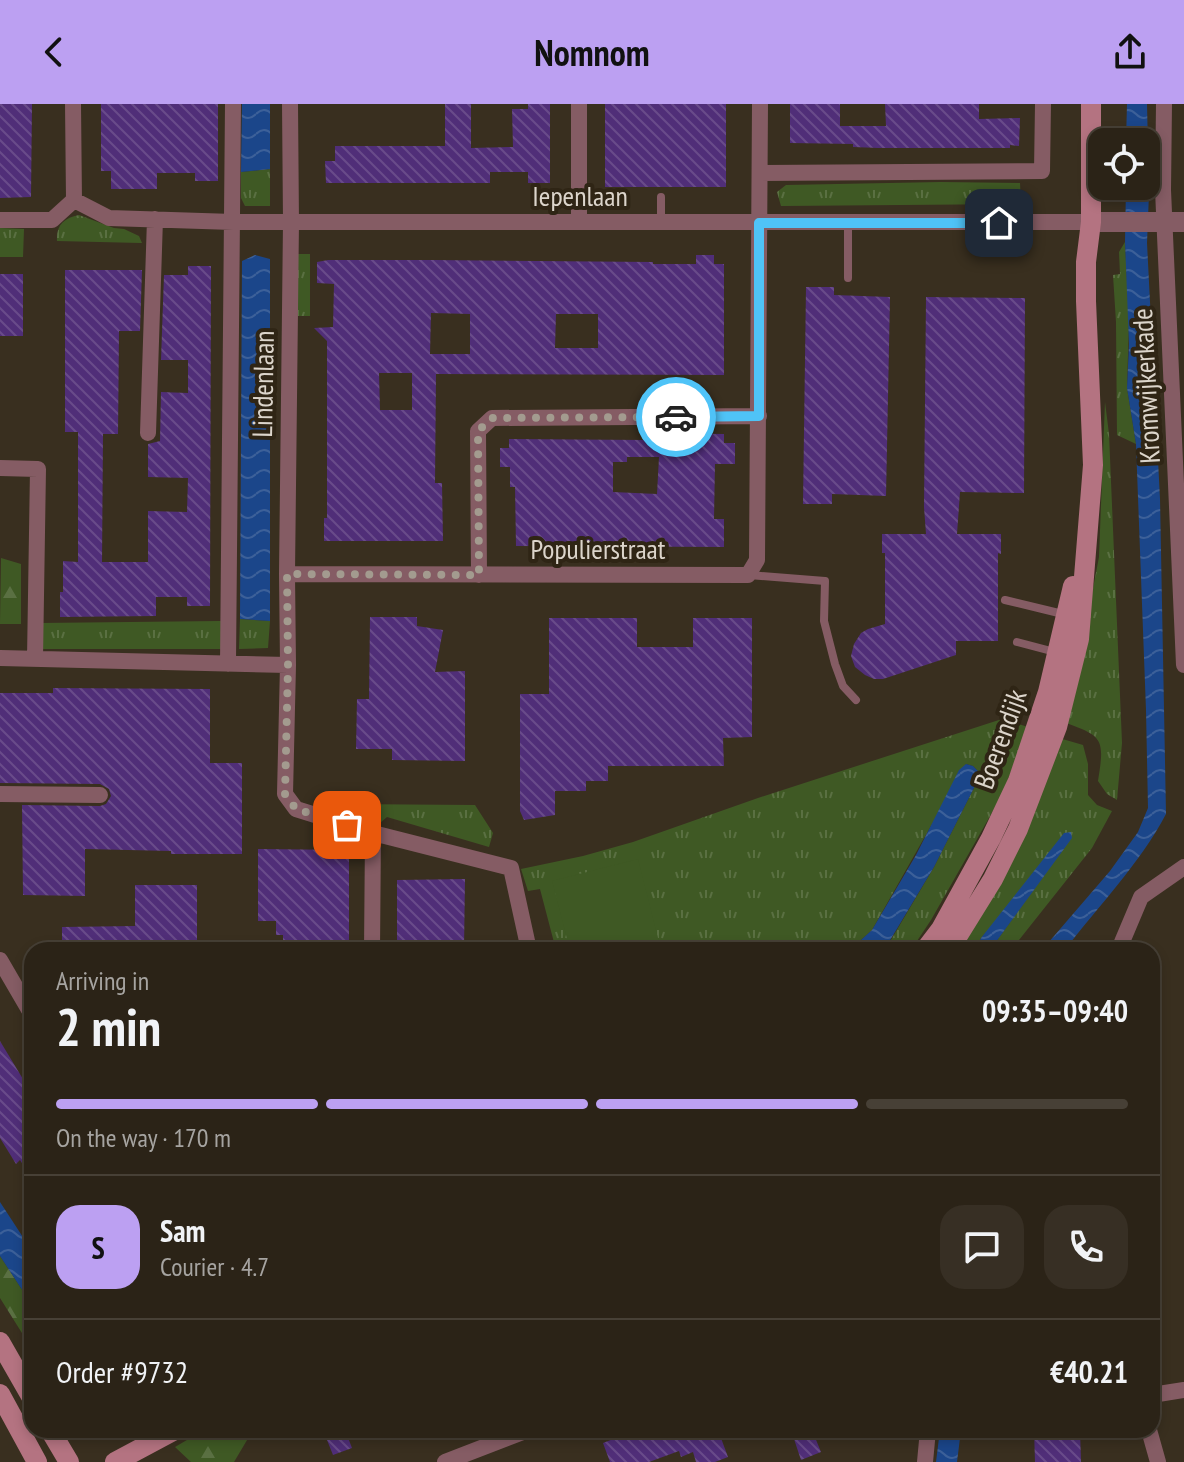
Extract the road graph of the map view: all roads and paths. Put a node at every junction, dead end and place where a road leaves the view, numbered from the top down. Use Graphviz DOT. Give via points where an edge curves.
graph roads {
  1 [pos="73,104"];
  2 [pos="233,104"];
  3 [pos="290,104"];
  4 [pos="579,104"];
  5 [pos="760,104"];
  6 [pos="1043,104"];
  7 [pos="1091,104"];
  8 [pos="1164,104"];
  9 [pos="760,173"];
  10 [pos="661,197"];
  11 [pos="74,200"];
  12 [pos="155,219"];
  13 [pos="0,220"];
  14 [pos="233,222"];
  15 [pos="291,222"];
  16 [pos="579,222"];
  17 [pos="661,222"];
  18 [pos="1091,222"];
  19 [pos="759,223"];
  20 [pos="848,223"];
  21 [pos="1167,223"];
  22 [pos="848,278"];
  23 [pos="759,416"];
  24 [pos="1179,432"];
  25 [pos="148,433"];
  26 [pos="0,468"];
  27 [pos="287,574"];
  28 [pos="479,575"];
  29 [pos="748,575"];
  30 [pos="1005,600"];
  31 [pos="1073,615"];
  32 [pos="1017,642"];
  33 [pos="1066,655"];
  34 [pos="0,658"];
  35 [pos="35,659"];
  36 [pos="228,664"];
  37 [pos="288,665"];
  38 [pos="1184,665"];
  39 [pos="856,700"];
  40 [pos="0,794"];
  41 [pos="100,795"];
  42 [pos="373,833"];
  43 [pos="1184,867"];
  44 [pos="372,942"];
  45 [pos="527,942"];
  46 [pos="931,942"];
  47 [pos="954,942"];
  48 [pos="1122,942"];
  49 [pos="0,960"];
  50 [pos="24,1001"];
  51 [pos="0,1342"];
  52 [pos="24,1384"];
  53 [pos="1184,1390"];
  54 [pos="0,1394"];
  55 [pos="1160,1394"];
  56 [pos="55,1438"];
  57 [pos="163,1438"];
  58 [pos="507,1438"];
  59 [pos="927,1438"];
  60 [pos="1151,1438"];
  61 [pos="140,1454"];
  62 [pos="37,1462"];
  63 [pos="69,1462"];
  64 [pos="115,1462"];
  65 [pos="445,1462"];
  66 [pos="925,1462"];
  67 [pos="1158,1462"];
  1 -- 11 [label="street"];
  2 -- 14 [label="street, Lindenlaan"];
  3 -- 15 [label="street, Lindenlaan"];
  4 -- 16 [label="street"];
  5 -- 9 [label="street"];
  6 -- 9 [label="street" via="1042,171"];
  7 -- 18 [label="main road, Boerendijk"];
  8 -- 21 [label="street, Kromwijkerkade"];
  9 -- 19 [label="street"];
  10 -- 17 [label="lane"];
  11 -- 12 [label="street, Iepenlaan" via="109,218"];
  11 -- 13 [label="street" via="52,220"];
  12 -- 14 [label="street, Iepenlaan"];
  12 -- 25 [label="street"];
  14 -- 15 [label="street, Iepenlaan"];
  14 -- 36 [label="street, Lindenlaan"];
  15 -- 16 [label="street, Iepenlaan"];
  15 -- 27 [label="street, Lindenlaan"];
  16 -- 17 [label="street, Iepenlaan"];
  17 -- 19 [label="street, Iepenlaan"];
  18 -- 20 [label="street, Iepenlaan"];
  18 -- 21 [label="street"];
  18 -- 31 [label="main road, Boerendijk" via="1086,301 1093,465"];
  19 -- 20 [label="street, Iepenlaan"];
  19 -- 23 [label="street"];
  20 -- 22 [label="lane"];
  21 -- 24 [label="street, Kromwijkerkade"];
  23 -- 28 [label="street" via="492,418 478,431"];
  23 -- 29 [label="street" via="757,560"];
  24 -- 38 [label="street, Kromwijkerkade"];
  26 -- 35 [label="street" via="38,469"];
  27 -- 28 [label="street, Populierstraat"];
  27 -- 37 [label="street, Lindenlaan"];
  28 -- 29 [label="street, Populierstraat"];
  29 -- 39 [label="lane" via="825,581 824,621 831,650 843,686"];
  30 -- 31 [label="lane"];
  31 -- 33 [label="main road, Boerendijk"];
  32 -- 33 [label="lane"];
  33 -- 46 [label="main road, Boerendijk" via="1018,781"];
  33 -- 47 [label="main road, Boerendijk" via="1057,727 1018,829"];
  34 -- 35 [label="street"];
  35 -- 36 [label="street"];
  36 -- 37 [label="street"];
  37 -- 42 [label="street, Lindenlaan" via="285,794 296,809"];
  40 -- 41 [label="street"];
  42 -- 44 [label="street"];
  42 -- 45 [label="street, Lindenlaan" via="511,868"];
  43 -- 48 [label="street" via="1141,897"];
  49 -- 50 [label="street"];
  51 -- 52 [label="main road"];
  53 -- 55 [label="street"];
  54 -- 62 [label="main road"];
  56 -- 63 [label="main road"];
  57 -- 61 [label="main road"];
  58 -- 65 [label="street"];
  59 -- 66 [label="street"];
  60 -- 67 [label="street"];
  61 -- 64 [label="main road"];
}
